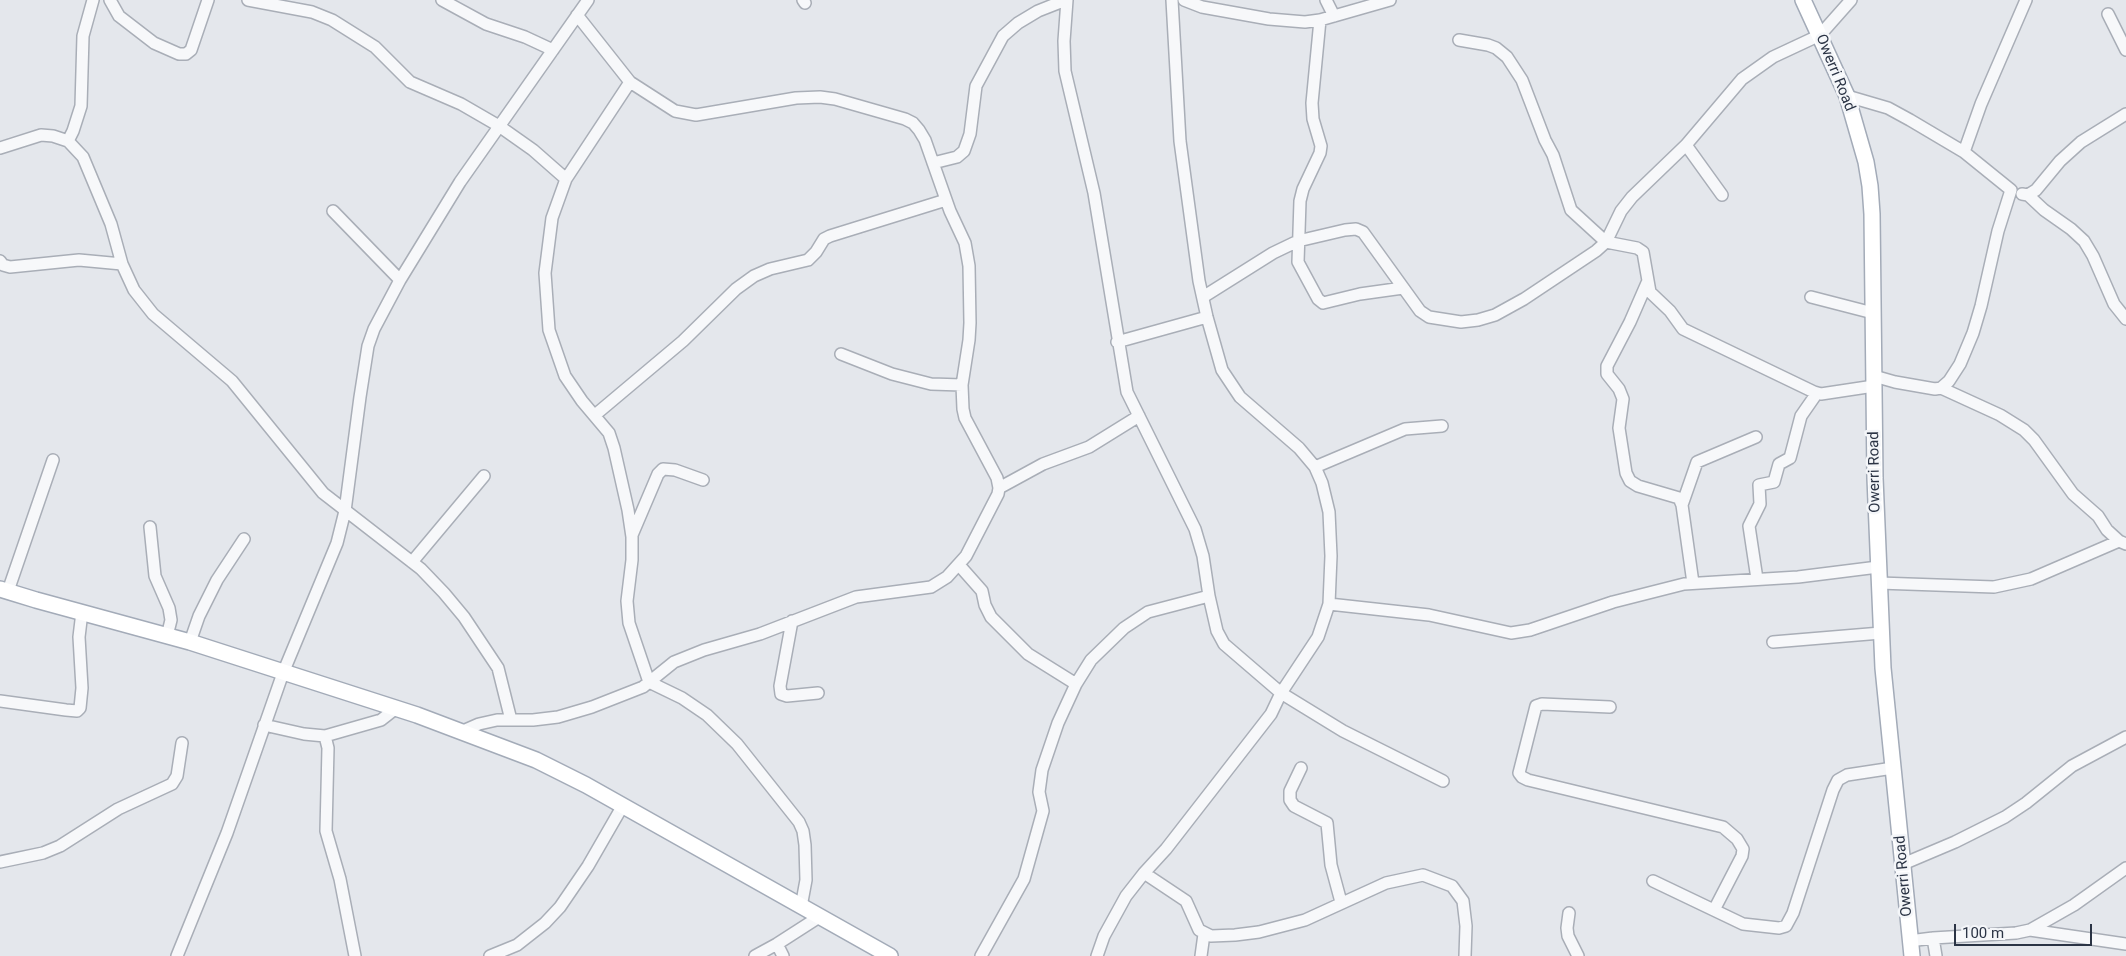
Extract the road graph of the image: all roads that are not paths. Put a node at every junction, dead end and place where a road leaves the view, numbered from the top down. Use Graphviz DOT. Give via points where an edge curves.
graph roads {
  1 [pos="93,0"];
  2 [pos="110,0"];
  3 [pos="208,0"];
  4 [pos="248,0"];
  5 [pos="442,0"];
  6 [pos="588,0"];
  7 [pos="1066,0"];
  8 [pos="1172,0"];
  9 [pos="1184,0"];
  10 [pos="1326,0"];
  11 [pos="1390,0"];
  12 [pos="1803,0"];
  13 [pos="1851,0"];
  14 [pos="2026,0"];
  15 [pos="2108,14"];
  16 [pos="577,16"];
  17 [pos="1334,16"];
  18 [pos="1320,20"];
  19 [pos="1820,36"];
  20 [pos="1459,40"];
  21 [pos="553,50"];
  22 [pos="2126,50"];
  23 [pos="630,82"];
  24 [pos="1847,96"];
  25 [pos="2126,114"];
  26 [pos="500,126"];
  27 [pos="68,141"];
  28 [pos="1686,145"];
  29 [pos="0,148"];
  30 [pos="1964,152"];
  31 [pos="933,163"];
  32 [pos="566,179"];
  33 [pos="2011,190"];
  34 [pos="2028,195"];
  35 [pos="1722,196"];
  36 [pos="946,200"];
  37 [pos="332,211"];
  38 [pos="1298,241"];
  39 [pos="1606,242"];
  40 [pos="0,261"];
  41 [pos="122,264"];
  42 [pos="400,280"];
  43 [pos="1647,283"];
  44 [pos="1403,288"];
  45 [pos="1203,297"];
  46 [pos="1811,298"];
  47 [pos="1872,313"];
  48 [pos="1208,317"];
  49 [pos="2126,319"];
  50 [pos="1117,342"];
  51 [pos="841,354"];
  52 [pos="1874,381"];
  53 [pos="962,385"];
  54 [pos="1941,388"];
  55 [pos="1818,393"];
  56 [pos="595,415"];
  57 [pos="1139,416"];
  58 [pos="1442,426"];
  59 [pos="1756,437"];
  60 [pos="54,460"];
  61 [pos="1314,468"];
  62 [pos="484,476"];
  63 [pos="703,480"];
  64 [pos="999,488"];
  65 [pos="1682,505"];
  66 [pos="345,511"];
  67 [pos="150,527"];
  68 [pos="632,538"];
  69 [pos="244,539"];
  70 [pos="2122,543"];
  71 [pos="412,562"];
  72 [pos="959,565"];
  73 [pos="1878,567"];
  74 [pos="1758,580"];
  75 [pos="1879,583"];
  76 [pos="1693,584"];
  77 [pos="4,590"];
  78 [pos="1209,596"];
  79 [pos="1329,604"];
  80 [pos="82,612"];
  81 [pos="792,621"];
  82 [pos="1881,633"];
  83 [pos="167,636"];
  84 [pos="190,642"];
  85 [pos="1772,642"];
  86 [pos="283,673"];
  87 [pos="649,682"];
  88 [pos="1076,684"];
  89 [pos="818,693"];
  90 [pos="1282,693"];
  91 [pos="0,701"];
  92 [pos="1610,707"];
  93 [pos="395,709"];
  94 [pos="511,720"];
  95 [pos="264,725"];
  96 [pos="463,731"];
  97 [pos="325,736"];
  98 [pos="2126,737"];
  99 [pos="182,743"];
  100 [pos="1301,768"];
  101 [pos="1893,768"];
  102 [pos="1443,781"];
  103 [pos="622,807"];
  104 [pos="0,862"];
  105 [pos="1903,864"];
  106 [pos="2126,868"];
  107 [pos="1144,874"];
  108 [pos="1653,881"];
  109 [pos="1342,902"];
  110 [pos="801,907"];
  111 [pos="1714,910"];
  112 [pos="1569,913"];
  113 [pos="819,917"];
  114 [pos="2030,930"];
  115 [pos="1204,934"];
  116 [pos="1933,938"];
  117 [pos="777,944"];
  118 [pos="2126,944"];
  119 [pos="1911,949"];
  120 [pos="520,950"];
  121 [pos="177,956"];
  122 [pos="355,956"];
  123 [pos="490,956"];
  124 [pos="755,956"];
  125 [pos="783,956"];
  126 [pos="890,956"];
  127 [pos="981,956"];
  128 [pos="1097,956"];
  129 [pos="1201,956"];
  130 [pos="1466,956"];
  131 [pos="1578,956"];
  132 [pos="1936,956"];
  1 -- 27 [label="street" via="83,36 81,106"];
  2 -- 3 [label="street" via="119,16 154,43 186,54 191,50"];
  4 -- 26 [label="street" via="312,12 332,20 375,47 417,87 461,104"];
  5 -- 21 [label="street" via="486,24"];
  6 -- 16 [label="street"];
  7 -- 31 [label="street" via="1018,22 1003,36 976,86 970,134 964,150 957,157"];
  7 -- 50 [label="street" via="1065,71 1094,192"];
  8 -- 45 [label="street" via="1180,141"];
  9 -- 18 [label="street" via="1202,7 1269,19"];
  10 -- 17 [label="street"];
  11 -- 17 [label="street"];
  12 -- 19 [label="main road, Owerri Road"];
  13 -- 19 [label="street"];
  14 -- 30 [label="street"];
  15 -- 22 [label="street"];
  16 -- 21 [label="street"];
  16 -- 23 [label="street"];
  17 -- 18 [label="street"];
  18 -- 38 [label="street" via="1312,103 1321,146 1300,201"];
  19 -- 24 [label="main road, Owerri Road"];
  19 -- 28 [label="street" via="1774,57 1742,79"];
  20 -- 39 [label="street" via="1496,48 1507,57 1522,80 1553,155 1571,210"];
  21 -- 26 [label="street"];
  23 -- 31 [label="street" via="675,111 696,115 796,98 820,96 834,99 913,123 925,140"];
  23 -- 32 [label="street"];
  24 -- 30 [label="street" via="1888,108"];
  24 -- 47 [label="main road, Owerri Road" via="1870,186"];
  25 -- 34 [label="street" via="2081,142"];
  26 -- 32 [label="street"];
  26 -- 42 [label="street" via="460,182"];
  27 -- 29 [label="street" via="42,136"];
  27 -- 41 [label="street" via="83,157 111,224"];
  28 -- 35 [label="street"];
  28 -- 39 [label="street" via="1632,196"];
  30 -- 33 [label="street"];
  31 -- 36 [label="street"];
  32 -- 56 [label="street" via="552,218 544,273 549,330 565,376"];
  33 -- 34 [label="street"];
  33 -- 54 [label="street" via="1973,333 1960,364"];
  34 -- 49 [label="street" via="2084,241 2114,304"];
  36 -- 53 [label="street" via="965,243 969,266 970,340"];
  36 -- 56 [label="street" via="830,236 808,260 754,276"];
  37 -- 42 [label="street"];
  38 -- 44 [label="street" via="1345,230 1363,232"];
  38 -- 44 [label="street" via="1298,262 1323,303"];
  38 -- 45 [label="street"];
  39 -- 43 [label="street" via="1643,252"];
  39 -- 44 [label="street" via="1524,299 1495,315 1478,320 1462,322 1429,317 1420,311"];
  40 -- 41 [label="street" via="10,267 79,260"];
  41 -- 66 [label="street" via="134,290 153,314 232,381 314,483"];
  42 -- 66 [label="street" via="368,346"];
  43 -- 55 [label="street" via="1650,292 1683,329"];
  43 -- 65 [label="street" via="1607,366 1607,374 1619,389 1622,400 1619,428 1622,457 1630,481 1673,495"];
  45 -- 48 [label="street"];
  46 -- 47 [label="street"];
  47 -- 52 [label="main road, Owerri Road"];
  48 -- 50 [label="street"];
  48 -- 61 [label="street" via="1222,370 1240,397 1299,448"];
  50 -- 57 [label="street" via="1127,392"];
  51 -- 53 [label="street" via="892,374 931,384"];
  52 -- 54 [label="street"];
  52 -- 55 [label="street"];
  52 -- 73 [label="main road, Owerri Road"];
  53 -- 64 [label="street" via="965,418 997,478"];
  54 -- 70 [label="street" via="2000,415 2024,430 2073,494"];
  55 -- 74 [label="street" via="1801,416 1790,458 1778,464 1774,482 1759,485 1760,504 1749,526"];
  56 -- 68 [label="street" via="609,433 614,448"];
  57 -- 64 [label="street" via="1089,446 1043,464"];
  57 -- 78 [label="street" via="1195,529 1204,556"];
  58 -- 61 [label="street" via="1405,429"];
  59 -- 65 [label="street" via="1697,462"];
  60 -- 77 [label="street"];
  61 -- 79 [label="street" via="1322,483 1329,512"];
  62 -- 71 [label="street"];
  63 -- 68 [label="street" via="663,469 658,474"];
  64 -- 72 [label="street"];
  65 -- 76 [label="street"];
  66 -- 71 [label="street"];
  66 -- 86 [label="street" via="328,566"];
  67 -- 83 [label="street" via="155,576 171,620"];
  68 -- 87 [label="street" via="627,601 629,623"];
  69 -- 84 [label="street" via="217,580"];
  70 -- 75 [label="street" via="2016,583 1994,587"];
  71 -- 94 [label="street" via="464,617 491,656 498,668"];
  72 -- 81 [label="street" via="931,587 856,597"];
  72 -- 88 [label="street" via="982,591 991,617 1028,654"];
  73 -- 74 [label="street"];
  73 -- 75 [label="main road, Owerri Road"];
  74 -- 76 [label="street"];
  75 -- 82 [label="main road, Owerri Road"];
  76 -- 79 [label="street" via="1613,602 1530,630 1511,633 1429,615"];
  77 -- 80 [label="main road"];
  78 -- 88 [label="street" via="1148,612 1124,628 1091,660"];
  78 -- 90 [label="street" via="1217,631 1224,644"];
  79 -- 90 [label="street" via="1318,637"];
  80 -- 83 [label="main road"];
  80 -- 91 [label="street" via="80,708 77,711"];
  81 -- 87 [label="street" via="685,657"];
  81 -- 89 [label="street" via="781,694"];
  82 -- 85 [label="street"];
  82 -- 101 [label="main road, Owerri Road"];
  83 -- 84 [label="main road"];
  84 -- 86 [label="main road"];
  86 -- 93 [label="main road"];
  86 -- 95 [label="street"];
  87 -- 94 [label="street" via="629,694 558,717"];
  87 -- 110 [label="street" via="707,715 737,744 799,822 805,845 806,880"];
  88 -- 127 [label="street" via="1042,770 1039,792 1043,812 1024,879"];
  90 -- 102 [label="street" via="1344,732"];
  90 -- 107 [label="street" via="1254,738"];
  92 -- 111 [label="street" via="1536,706 1519,773 1528,780 1723,827 1738,839 1743,849"];
  93 -- 96 [label="main road"];
  93 -- 97 [label="street" via="381,720"];
  94 -- 96 [label="street" via="479,724"];
  95 -- 97 [label="street"];
  95 -- 121 [label="street" via="227,834"];
  96 -- 103 [label="main road" via="551,767"];
  97 -- 122 [label="street" via="328,748 326,830 340,879"];
  98 -- 105 [label="street" via="2072,766 2005,817"];
  99 -- 104 [label="street" via="177,776 172,784 118,809 60,846"];
  100 -- 109 [label="street" via="1290,791 1290,800 1294,806 1327,823 1331,865"];
  101 -- 105 [label="main road, Owerri Road"];
  101 -- 111 [label="street" via="1847,775 1838,780 1786,926 1743,924"];
  103 -- 110 [label="main road"];
  103 -- 120 [label="street" via="560,907"];
  105 -- 119 [label="main road, Owerri Road"];
  106 -- 114 [label="street" via="2074,905"];
  107 -- 115 [label="street" via="1186,901"];
  107 -- 128 [label="street" via="1126,896"];
  108 -- 111 [label="street"];
  109 -- 115 [label="street" via="1305,920 1259,932"];
  109 -- 130 [label="street" via="1409,877 1423,875 1436,878 1452,886 1463,901"];
  110 -- 113 [label="main road"];
  112 -- 131 [label="street" via="1568,936"];
  113 -- 117 [label="street"];
  113 -- 126 [label="main road"];
  114 -- 116 [label="street"];
  114 -- 118 [label="street"];
  115 -- 129 [label="street"];
  116 -- 119 [label="street"];
  116 -- 132 [label="street"];
  117 -- 124 [label="street"];
  117 -- 125 [label="street"];
  120 -- 123 [label="street"];
}
